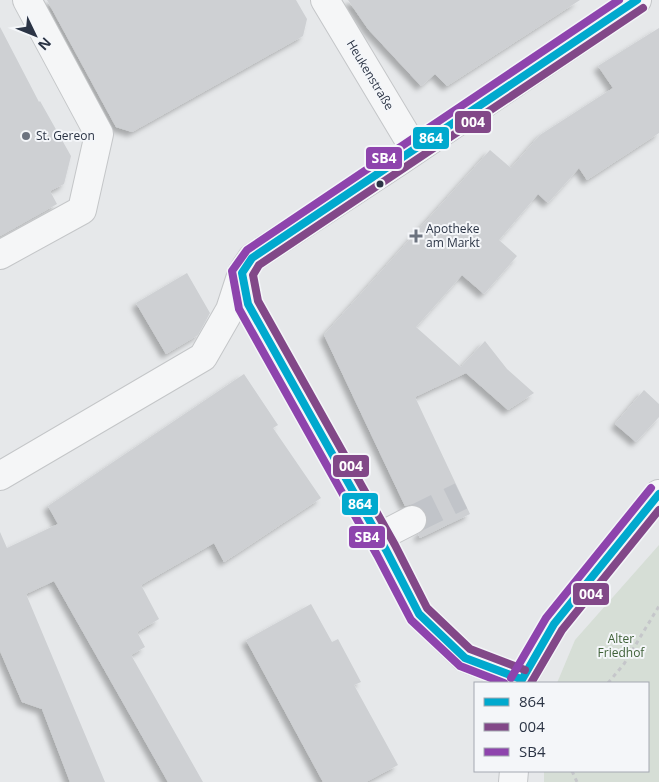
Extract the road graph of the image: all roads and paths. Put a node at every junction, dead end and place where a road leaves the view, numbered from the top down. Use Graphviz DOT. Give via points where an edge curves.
graph roads {
  1 [pos="27,0"];
  2 [pos="326,0"];
  3 [pos="637,0"];
  4 [pos="416,150"];
  5 [pos="0,255"];
  6 [pos="242,273"];
  7 [pos="0,476"];
  8 [pos="659,494"];
  9 [pos="412,520"];
  10 [pos="382,544"];
  11 [pos="659,606"];
  12 [pos="521,681"];
  13 [pos="609,682"];
  1 -- 5 [label="street" via="99,134 82,210"];
  2 -- 4 [label="street, Heukenstraße"];
  3 -- 4 [label="street"];
  4 -- 6 [label="street" via="252,258"];
  6 -- 7 [label="street" via="230,310 203,357"];
  6 -- 10 [label="street" via="248,304"];
  8 -- 12 [label="street" via="554,624"];
  9 -- 10 [label="street"];
  10 -- 12 [label="street" via="419,614 465,658"];
  11 -- 13 [label="path" via="624,664"];
}
